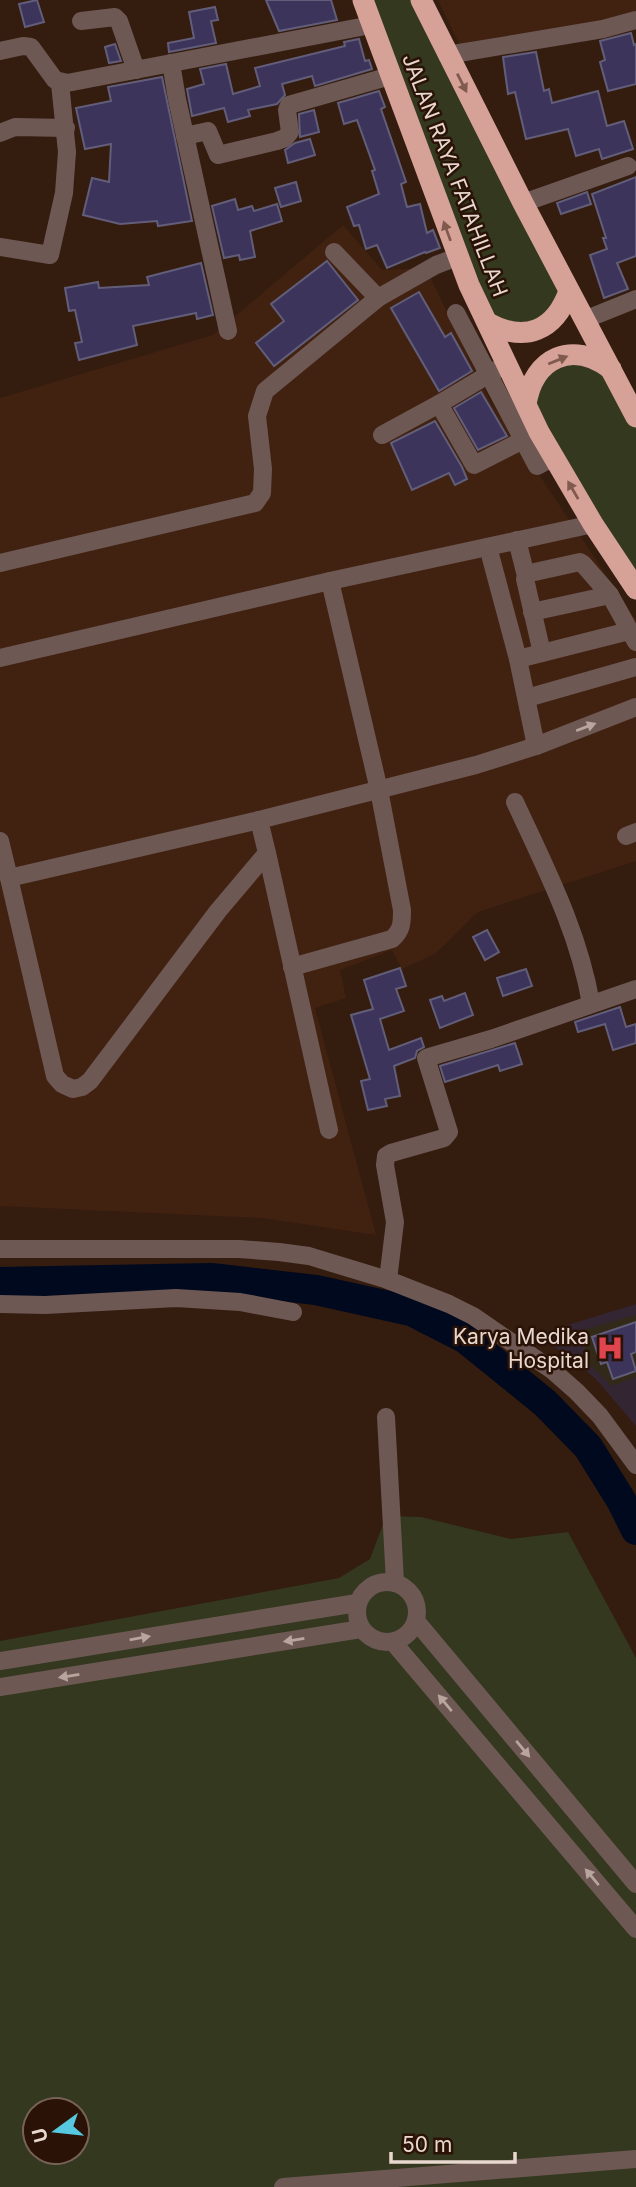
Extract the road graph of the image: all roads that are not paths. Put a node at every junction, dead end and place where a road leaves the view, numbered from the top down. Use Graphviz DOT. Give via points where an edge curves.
graph roads {
  1 [pos="363,0"];
  2 [pos="421,0"];
  3 [pos="636,20"];
  4 [pos="81,21"];
  5 [pos="371,25"];
  6 [pos="0,51"];
  7 [pos="447,55"];
  8 [pos="171,63"];
  9 [pos="136,69"];
  10 [pos="390,76"];
  11 [pos="60,83"];
  12 [pos="66,128"];
  13 [pos="0,133"];
  14 [pos="185,136"];
  15 [pos="628,166"];
  16 [pos="523,203"];
  17 [pos="0,247"];
  18 [pos="334,252"];
  19 [pos="457,257"];
  20 [pos="569,291"];
  21 [pos="378,298"];
  22 [pos="636,299"];
  23 [pos="456,313"];
  24 [pos="584,320"];
  25 [pos="488,323"];
  26 [pos="228,331"];
  27 [pos="497,369"];
  28 [pos="612,370"];
  29 [pos="439,404"];
  30 [pos="526,404"];
  31 [pos="636,417"];
  32 [pos="382,435"];
  33 [pos="531,436"];
  34 [pos="593,524"];
  35 [pos="517,540"];
  36 [pos="488,547"];
  37 [pos="0,563"];
  38 [pos="526,576"];
  39 [pos="330,581"];
  40 [pos="636,589"];
  41 [pos="610,595"];
  42 [pos="532,612"];
  43 [pos="633,637"];
  44 [pos="542,653"];
  45 [pos="0,658"];
  46 [pos="518,659"];
  47 [pos="636,667"];
  48 [pos="527,698"];
  49 [pos="636,708"];
  50 [pos="536,746"];
  51 [pos="379,790"];
  52 [pos="515,802"];
  53 [pos="259,820"];
  54 [pos="0,841"];
  55 [pos="267,853"];
  56 [pos="9,878"];
  57 [pos="292,967"];
  58 [pos="636,989"];
  59 [pos="591,1004"];
  60 [pos="329,1130"];
  61 [pos="0,1249"];
  62 [pos="388,1280"];
  63 [pos="0,1304"];
  64 [pos="293,1312"];
  65 [pos="386,1418"];
  66 [pos="636,1465"];
  67 [pos="394,1582"];
  68 [pos="357,1603"];
  69 [pos="416,1621"];
  70 [pos="361,1629"];
  71 [pos="393,1642"];
  72 [pos="0,1661"];
  73 [pos="0,1687"];
  74 [pos="636,1884"];
  75 [pos="636,1929"];
  76 [pos="636,2159"];
  77 [pos="283,2187"];
  1 -- 5 [label="highway, JALAN RAYA FATAHILLAH"];
  2 -- 7 [label="highway, JALAN RAYA FATAHILLAH"];
  3 -- 7 [label="street"];
  4 -- 9 [label="street" via="115,17"];
  5 -- 8 [label="street"];
  5 -- 10 [label="highway, JALAN RAYA FATAHILLAH"];
  6 -- 11 [label="street" via="31,47"];
  7 -- 16 [label="highway, JALAN RAYA FATAHILLAH, one-way"];
  8 -- 9 [label="street"];
  8 -- 14 [label="street"];
  9 -- 11 [label="street"];
  10 -- 14 [label="street" via="289,105 290,132 277,141 218,155 208,131"];
  19 -- 10 [label="highway, JALAN RAYA FATAHILLAH, one-way"];
  11 -- 12 [label="street"];
  12 -- 13 [label="street" via="15,127"];
  12 -- 17 [label="street" via="64,193 50,255"];
  14 -- 26 [label="street"];
  15 -- 16 [label="street"];
  16 -- 20 [label="highway, JALAN RAYA FATAHILLAH"];
  18 -- 21 [label="street"];
  19 -- 21 [label="street"];
  19 -- 25 [label="highway, JALAN RAYA FATAHILLAH"];
  20 -- 24 [label="highway, JALAN RAYA FATAHILLAH"];
  20 -- 25 [label="highway" via="556,318 544,327 515,333"];
  21 -- 37 [label="street" via="265,391 257,416 262,493 255,503"];
  22 -- 24 [label="street"];
  23 -- 27 [label="street"];
  24 -- 28 [label="highway, JALAN RAYA FATAHILLAH"];
  25 -- 27 [label="highway, JALAN RAYA FATAHILLAH"];
  27 -- 29 [label="street"];
  27 -- 30 [label="highway, JALAN RAYA FATAHILLAH"];
  27 -- 33 [label="street"];
  30 -- 28 [label="highway, one-way" via="537,373 566,355 598,359"];
  28 -- 31 [label="highway, JALAN RAYA FATAHILLAH"];
  29 -- 32 [label="street"];
  29 -- 33 [label="street" via="474,465"];
  30 -- 33 [label="highway, JALAN RAYA FATAHILLAH"];
  34 -- 33 [label="highway, JALAN RAYA FATAHILLAH, one-way" via="554,457"];
  34 -- 35 [label="street"];
  34 -- 40 [label="highway, JALAN RAYA FATAHILLAH"];
  35 -- 36 [label="street"];
  35 -- 38 [label="street"];
  36 -- 39 [label="street"];
  36 -- 46 [label="street"];
  38 -- 41 [label="street" via="580,562"];
  38 -- 42 [label="street"];
  39 -- 45 [label="street"];
  39 -- 51 [label="street"];
  41 -- 42 [label="street"];
  41 -- 43 [label="street"];
  42 -- 44 [label="street"];
  43 -- 44 [label="street"];
  44 -- 46 [label="street"];
  46 -- 48 [label="street"];
  47 -- 48 [label="street"];
  48 -- 50 [label="street"];
  50 -- 49 [label="street, one-way"];
  50 -- 51 [label="street"];
  51 -- 53 [label="street"];
  51 -- 57 [label="street" via="402,910 400,932 392,939"];
  52 -- 59 [label="street" via="570,925"];
  53 -- 55 [label="street"];
  53 -- 56 [label="street"];
  54 -- 56 [label="street"];
  55 -- 56 [label="street" via="90,1081 73,1089 55,1076"];
  55 -- 57 [label="street"];
  57 -- 60 [label="street"];
  58 -- 59 [label="street"];
  59 -- 62 [label="street" via="426,1058 449,1132 444,1138 386,1156 396,1222"];
  61 -- 62 [label="street" via="279,1252 309,1256"];
  62 -- 66 [label="street" via="473,1316 552,1370 600,1416"];
  63 -- 64 [label="street" via="176,1298 240,1302"];
  65 -- 67 [label="street"];
  67 -- 68 [label="street" via="379,1582 365,1590"];
  67 -- 69 [label="street" via="409,1590 417,1604"];
  68 -- 70 [label="street"];
  72 -- 68 [label="street, one-way"];
  69 -- 71 [label="street" via="408,1635"];
  69 -- 74 [label="street, one-way"];
  70 -- 71 [label="street" via="375,1640"];
  70 -- 73 [label="street, one-way"];
  75 -- 71 [label="street, one-way"];
  76 -- 77 [label="street"];
}
